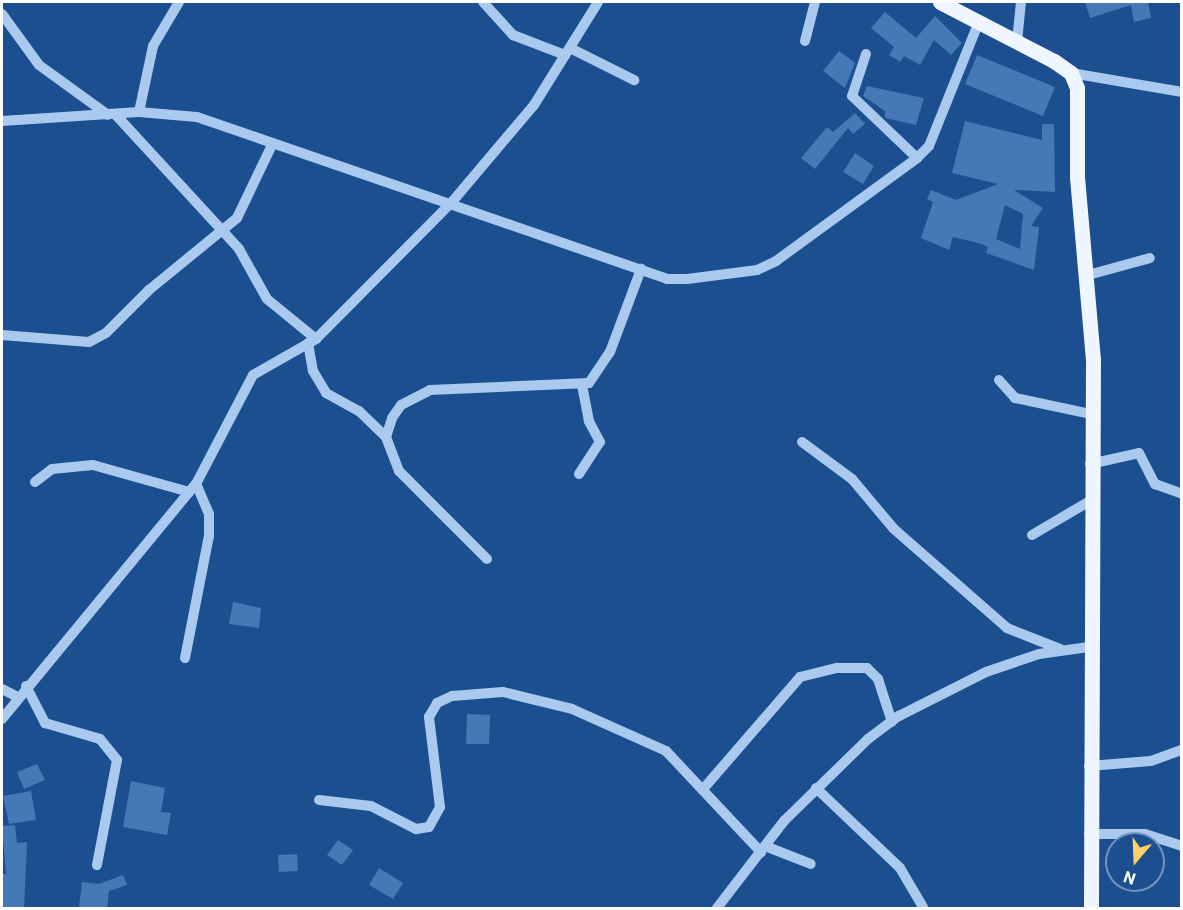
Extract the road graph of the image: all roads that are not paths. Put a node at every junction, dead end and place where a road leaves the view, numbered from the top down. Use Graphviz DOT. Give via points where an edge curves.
graph roads {
  1 [pos="179,2"];
  2 [pos="483,2"];
  3 [pos="598,2"];
  4 [pos="815,2"];
  5 [pos="940,2"];
  6 [pos="1021,2"];
  7 [pos="2,14"];
  8 [pos="978,24"];
  9 [pos="806,41"];
  10 [pos="1017,42"];
  11 [pos="567,51"];
  12 [pos="866,54"];
  13 [pos="1071,73"];
  14 [pos="634,80"];
  15 [pos="1182,92"];
  16 [pos="139,112"];
  17 [pos="112,115"];
  18 [pos="2,121"];
  19 [pos="273,143"];
  20 [pos="917,158"];
  21 [pos="452,202"];
  22 [pos="223,233"];
  23 [pos="1150,258"];
  24 [pos="641,269"];
  25 [pos="1088,275"];
  26 [pos="2,335"];
  27 [pos="312,341"];
  28 [pos="999,380"];
  29 [pos="582,385"];
  30 [pos="1091,414"];
  31 [pos="386,437"];
  32 [pos="802,442"];
  33 [pos="1090,464"];
  34 [pos="579,474"];
  35 [pos="35,482"];
  36 [pos="193,488"];
  37 [pos="1182,494"];
  38 [pos="1090,501"];
  39 [pos="1032,535"];
  40 [pos="487,559"];
  41 [pos="1089,646"];
  42 [pos="1061,649"];
  43 [pos="185,658"];
  44 [pos="26,686"];
  45 [pos="2,689"];
  46 [pos="18,697"];
  47 [pos="2,719"];
  48 [pos="892,722"];
  49 [pos="1182,750"];
  50 [pos="1089,766"];
  51 [pos="704,788"];
  52 [pos="816,788"];
  53 [pos="319,800"];
  54 [pos="1089,834"];
  55 [pos="1182,846"];
  56 [pos="763,849"];
  57 [pos="811,864"];
  58 [pos="96,865"];
  59 [pos="923,907"];
  60 [pos="717,909"];
  61 [pos="1090,909"];
  1 -- 16 [label="street" via="153,46"];
  2 -- 11 [label="street" via="513,35"];
  3 -- 11 [label="street"];
  4 -- 9 [label="street"];
  5 -- 8 [label="main road"];
  6 -- 10 [label="street"];
  7 -- 17 [label="street" via="39,65"];
  8 -- 10 [label="main road"];
  8 -- 20 [label="street" via="929,146"];
  10 -- 13 [label="main road"];
  11 -- 14 [label="street"];
  11 -- 21 [label="street" via="504,144"];
  12 -- 20 [label="street" via="852,96"];
  13 -- 15 [label="street"];
  13 -- 25 [label="main road" via="1077,88 1077,177"];
  16 -- 17 [label="street"];
  16 -- 19 [label="street" via="197,117"];
  17 -- 18 [label="street"];
  17 -- 22 [label="street"];
  19 -- 21 [label="street"];
  19 -- 22 [label="street" via="252,196"];
  20 -- 24 [label="street" via="757,270 687,279"];
  21 -- 24 [label="street"];
  21 -- 27 [label="street"];
  22 -- 26 [label="street" via="89,342"];
  22 -- 27 [label="street" via="244,256 267,299"];
  23 -- 25 [label="street"];
  24 -- 29 [label="street" via="610,352 598,374"];
  25 -- 30 [label="main road"];
  27 -- 31 [label="street" via="313,371 326,393 359,411"];
  27 -- 36 [label="street" via="253,375"];
  28 -- 30 [label="street" via="1015,398"];
  29 -- 31 [label="street" via="430,390 401,405"];
  29 -- 34 [label="street" via="589,421 600,442"];
  30 -- 33 [label="main road"];
  31 -- 40 [label="street" via="399,471"];
  32 -- 42 [label="street" via="852,479 894,529 1007,628"];
  33 -- 37 [label="street" via="1139,453 1155,484"];
  33 -- 38 [label="main road"];
  35 -- 36 [label="street" via="52,469 93,465"];
  36 -- 43 [label="street" via="209,514 209,536"];
  36 -- 44 [label="street"];
  38 -- 39 [label="street"];
  38 -- 41 [label="main road"];
  41 -- 42 [label="street"];
  41 -- 50 [label="main road"];
  42 -- 48 [label="street" via="986,672"];
  44 -- 46 [label="street"];
  44 -- 58 [label="street" via="45,723 100,740 117,760"];
  45 -- 46 [label="street"];
  46 -- 47 [label="street"];
  48 -- 51 [label="street" via="878,679 867,668 837,668 800,677"];
  48 -- 52 [label="street"];
  49 -- 50 [label="street" via="1151,761"];
  50 -- 54 [label="main road"];
  51 -- 53 [label="street" via="666,751 572,710 503,692 452,696 437,703 429,717 440,807 429,827 416,829 371,806"];
  51 -- 56 [label="street"];
  52 -- 56 [label="street"];
  52 -- 59 [label="street" via="900,868"];
  54 -- 55 [label="street" via="1144,834"];
  54 -- 61 [label="main road"];
  56 -- 57 [label="street"];
  56 -- 60 [label="street"];
}
